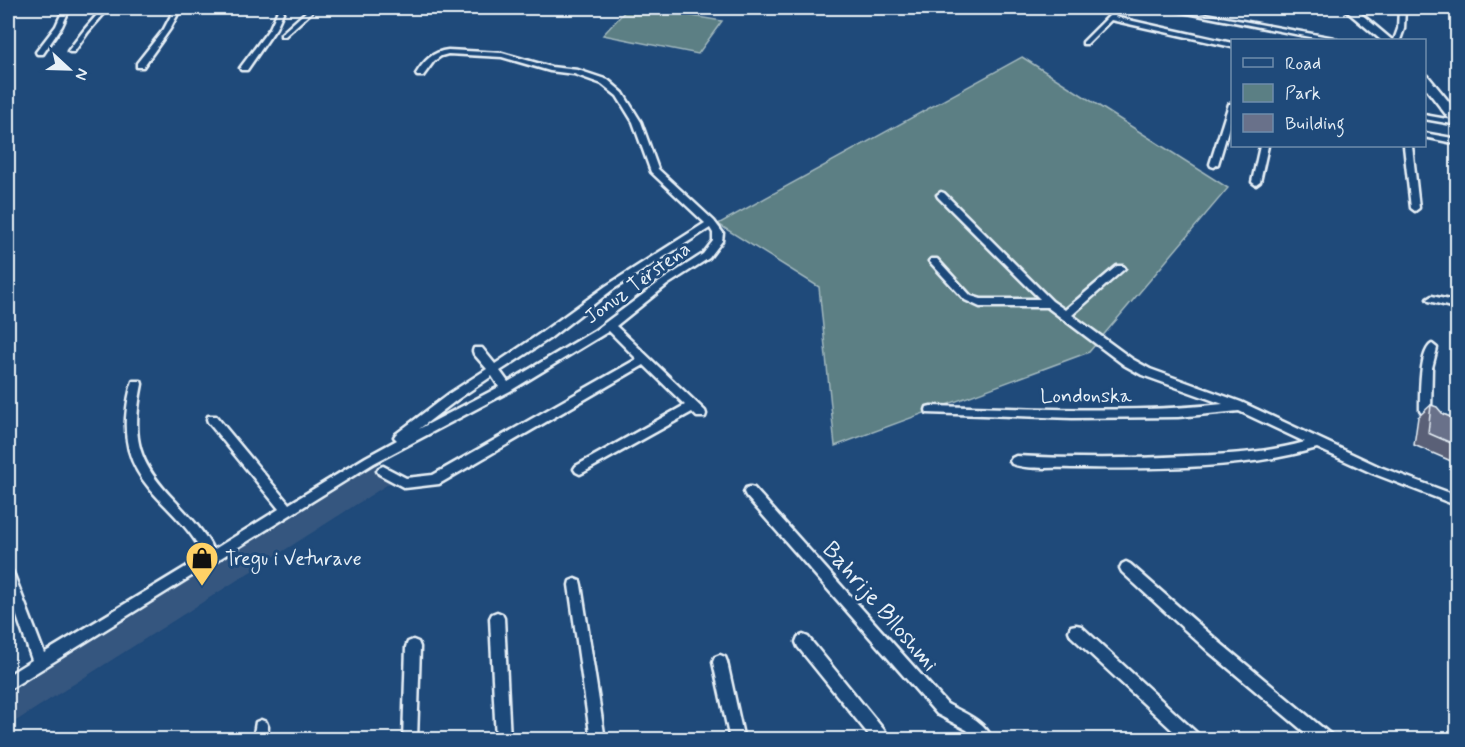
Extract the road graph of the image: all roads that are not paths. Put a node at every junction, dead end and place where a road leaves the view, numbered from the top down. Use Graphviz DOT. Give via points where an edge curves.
graph roads {
  1 [pos="67,8"];
  2 [pos="106,8"];
  3 [pos="178,8"];
  4 [pos="282,8"];
  5 [pos="313,8"];
  6 [pos="1120,8"];
  7 [pos="1165,8"];
  8 [pos="1348,8"];
  9 [pos="1402,8"];
  10 [pos="1110,18"];
  11 [pos="284,35"];
  12 [pos="1329,39"];
  13 [pos="1386,39"];
  14 [pos="1397,39"];
  15 [pos="1085,43"];
  16 [pos="1231,45"];
  17 [pos="72,51"];
  18 [pos="40,52"];
  19 [pos="140,65"];
  20 [pos="244,68"];
  21 [pos="420,74"];
  22 [pos="1426,82"];
  23 [pos="1231,112"];
  24 [pos="1426,117"];
  25 [pos="1458,123"];
  26 [pos="1426,135"];
  27 [pos="1458,142"];
  28 [pos="1264,147"];
  29 [pos="1408,147"];
  30 [pos="1215,164"];
  31 [pos="1256,182"];
  32 [pos="941,195"];
  33 [pos="1415,208"];
  34 [pos="711,223"];
  35 [pos="934,261"];
  36 [pos="1120,268"];
  37 [pos="1432,299"];
  38 [pos="1049,303"];
  39 [pos="1458,306"];
  40 [pos="1065,316"];
  41 [pos="610,326"];
  42 [pos="1432,348"];
  43 [pos="478,351"];
  44 [pos="645,359"];
  45 [pos="494,370"];
  46 [pos="137,384"];
  47 [pos="506,388"];
  48 [pos="1240,406"];
  49 [pos="931,410"];
  50 [pos="212,419"];
  51 [pos="1458,432"];
  52 [pos="1318,443"];
  53 [pos="369,460"];
  54 [pos="1016,461"];
  55 [pos="580,469"];
  56 [pos="383,471"];
  57 [pos="750,492"];
  58 [pos="1458,501"];
  59 [pos="288,511"];
  60 [pos="211,558"];
  61 [pos="1126,568"];
  62 [pos="8,575"];
  63 [pos="574,585"];
  64 [pos="497,618"];
  65 [pos="1077,631"];
  66 [pos="803,642"];
  67 [pos="413,647"];
  68 [pos="720,662"];
  69 [pos="40,663"];
  70 [pos="8,683"];
  71 [pos="410,740"];
  72 [pos="503,740"];
  73 [pos="597,740"];
  74 [pos="737,740"];
  75 [pos="883,740"];
  76 [pos="986,740"];
  77 [pos="1194,740"];
  78 [pos="1326,740"];
  1 -- 18 [label="street"];
  2 -- 17 [label="street"];
  3 -- 19 [label="street"];
  4 -- 20 [label="street" via="273,28"];
  5 -- 11 [label="street"];
  6 -- 10 [label="street"];
  7 -- 12 [label="street"];
  8 -- 13 [label="main road"];
  9 -- 14 [label="street"];
  10 -- 15 [label="street"];
  10 -- 16 [label="street"];
  21 -- 34 [label="street" via="432,58 448,52 501,55 605,82 620,95 637,122 654,170"];
  22 -- 25 [label="main road"];
  23 -- 30 [label="street"];
  24 -- 25 [label="street"];
  26 -- 27 [label="street"];
  28 -- 31 [label="street"];
  29 -- 33 [label="street"];
  32 -- 38 [label="street, Londonska"];
  34 -- 41 [label="street, Jonuz Tërstena" via="718,233 717,241 706,256"];
  34 -- 45 [label="street" via="609,288"];
  35 -- 38 [label="street" via="968,298 980,303"];
  36 -- 40 [label="street"];
  37 -- 39 [label="street"];
  38 -- 40 [label="street, Londonska"];
  40 -- 48 [label="street, Londonska" via="1146,372"];
  41 -- 44 [label="street"];
  41 -- 47 [label="street, Jonuz Tërstena"];
  42 -- 51 [label="street" via="1425,411 1434,421"];
  43 -- 45 [label="street"];
  44 -- 55 [label="street" via="697,410"];
  44 -- 56 [label="street" via="435,480 405,483"];
  45 -- 47 [label="street"];
  45 -- 53 [label="street"];
  46 -- 60 [label="street" via="130,432 138,461 154,488 203,540"];
  47 -- 53 [label="street, Jonuz Tërstena"];
  48 -- 49 [label="street, Londonska" via="1154,414"];
  48 -- 52 [label="street, Londonska"];
  50 -- 59 [label="street"];
  52 -- 54 [label="street" via="1293,451 1239,458 1146,463"];
  52 -- 58 [label="street, Londonska"];
  53 -- 59 [label="street, Jonuz Tërstena"];
  57 -- 76 [label="street, Bahrije Blloshmi" via="942,709 972,725"];
  59 -- 60 [label="street, Jonuz Tërstena"];
  60 -- 69 [label="street, Jonuz Tërstena"];
  61 -- 78 [label="street"];
  62 -- 69 [label="street"];
  63 -- 73 [label="street"];
  64 -- 72 [label="street"];
  65 -- 77 [label="street"];
  66 -- 75 [label="street"];
  67 -- 71 [label="street"];
  68 -- 74 [label="street"];
  69 -- 70 [label="street, Jonuz Tërstena"];
}
